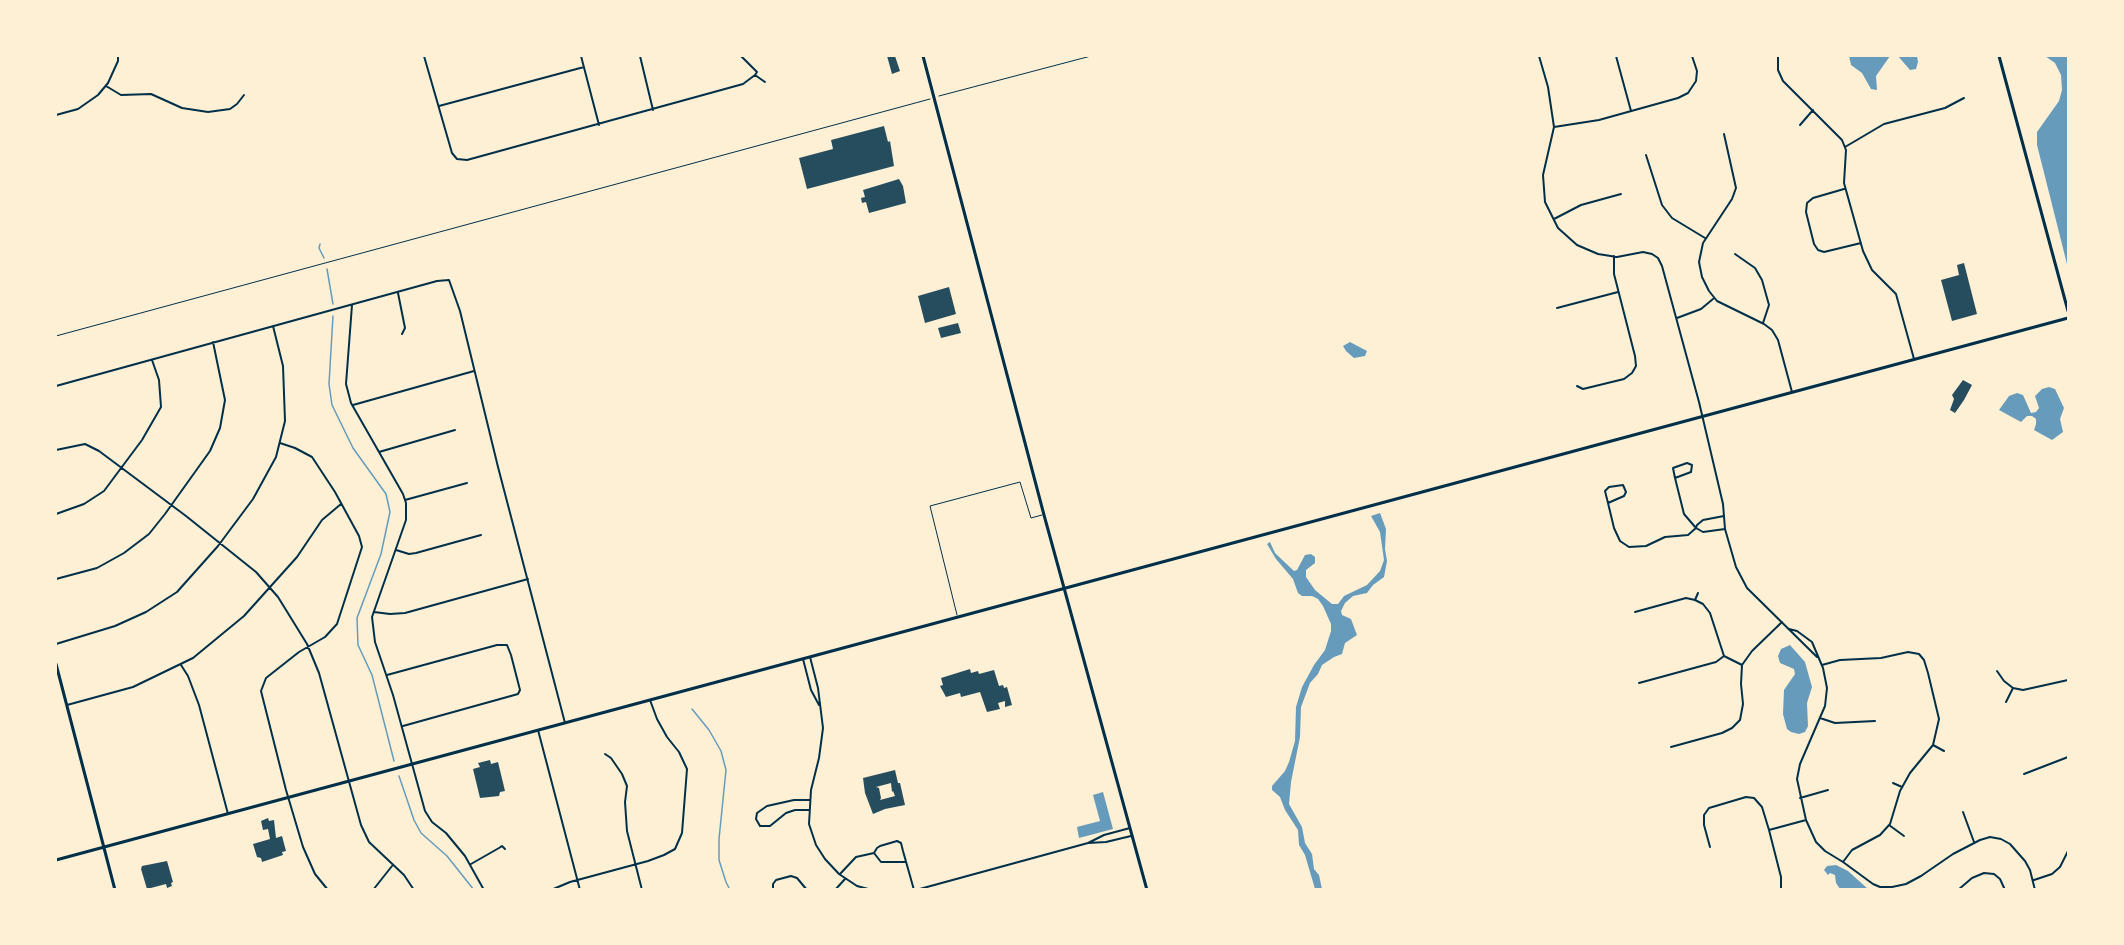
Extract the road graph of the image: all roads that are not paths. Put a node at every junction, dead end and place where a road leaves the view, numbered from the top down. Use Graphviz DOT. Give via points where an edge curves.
graph roads {
  1 [pos="118,56"];
  2 [pos="424,56"];
  3 [pos="581,56"];
  4 [pos="640,56"];
  5 [pos="741,56"];
  6 [pos="923,56"];
  7 [pos="1539,56"];
  8 [pos="1616,56"];
  9 [pos="1692,56"];
  10 [pos="1778,56"];
  11 [pos="1999,56"];
  12 [pos="584,67"];
  13 [pos="755,75"];
  14 [pos="765,82"];
  15 [pos="106,86"];
  16 [pos="244,95"];
  17 [pos="1964,98"];
  18 [pos="439,106"];
  19 [pos="653,110"];
  20 [pos="1813,110"];
  21 [pos="1631,111"];
  22 [pos="56,115"];
  23 [pos="600,125"];
  24 [pos="1800,125"];
  25 [pos="1554,127"];
  26 [pos="1724,134"];
  27 [pos="1845,147"];
  28 [pos="1646,155"];
  29 [pos="1845,189"];
  30 [pos="1621,194"];
  31 [pos="1554,219"];
  32 [pos="1705,238"];
  33 [pos="1861,243"];
  34 [pos="1735,254"];
  35 [pos="1614,256"];
  36 [pos="398,292"];
  37 [pos="1618,292"];
  38 [pos="1714,298"];
  39 [pos="352,304"];
  40 [pos="1557,308"];
  41 [pos="2068,311"];
  42 [pos="1677,318"];
  43 [pos="2068,318"];
  44 [pos="1763,323"];
  45 [pos="273,326"];
  46 [pos="402,334"];
  47 [pos="213,342"];
  48 [pos="152,359"];
  49 [pos="1914,359"];
  50 [pos="474,371"];
  51 [pos="56,386"];
  52 [pos="1577,386"];
  53 [pos="1792,392"];
  54 [pos="352,405"];
  55 [pos="1702,416"];
  56 [pos="455,430"];
  57 [pos="280,443"];
  58 [pos="56,450"];
  59 [pos="379,452"];
  60 [pos="122,468"];
  61 [pos="1675,478"];
  62 [pos="467,483"];
  63 [pos="405,500"];
  64 [pos="1608,503"];
  65 [pos="341,504"];
  66 [pos="171,505"];
  67 [pos="56,514"];
  68 [pos="1044,515"];
  69 [pos="1724,516"];
  70 [pos="1696,528"];
  71 [pos="1725,529"];
  72 [pos="481,535"];
  73 [pos="220,544"];
  74 [pos="396,550"];
  75 [pos="56,579"];
  76 [pos="528,579"];
  77 [pos="269,586"];
  78 [pos="1064,588"];
  79 [pos="1698,593"];
  80 [pos="1695,600"];
  81 [pos="374,612"];
  82 [pos="1635,612"];
  83 [pos="958,616"];
  84 [pos="1782,622"];
  85 [pos="1789,628"];
  86 [pos="56,644"];
  87 [pos="308,647"];
  88 [pos="1724,656"];
  89 [pos="810,657"];
  90 [pos="1818,657"];
  91 [pos="803,659"];
  92 [pos="56,664"];
  93 [pos="181,665"];
  94 [pos="1742,665"];
  95 [pos="1822,665"];
  96 [pos="1998,671"];
  97 [pos="387,675"];
  98 [pos="2068,680"];
  99 [pos="1639,683"];
  100 [pos="2013,688"];
  101 [pos="650,700"];
  102 [pos="2006,702"];
  103 [pos="67,705"];
  104 [pos="820,707"];
  105 [pos="1820,718"];
  106 [pos="1740,720"];
  107 [pos="1875,721"];
  108 [pos="565,723"];
  109 [pos="1745,723"];
  110 [pos="402,726"];
  111 [pos="538,730"];
  112 [pos="1933,745"];
  113 [pos="1671,747"];
  114 [pos="1944,751"];
  115 [pos="605,754"];
  116 [pos="2068,757"];
  117 [pos="412,764"];
  118 [pos="2024,774"];
  119 [pos="349,781"];
  120 [pos="1893,783"];
  121 [pos="1902,788"];
  122 [pos="1828,790"];
  123 [pos="289,797"];
  124 [pos="1800,798"];
  125 [pos="810,800"];
  126 [pos="809,810"];
  127 [pos="1963,812"];
  128 [pos="228,814"];
  129 [pos="1806,820"];
  130 [pos="1889,825"];
  131 [pos="1130,828"];
  132 [pos="1769,830"];
  133 [pos="1132,835"];
  134 [pos="1904,836"];
  135 [pos="1974,842"];
  136 [pos="1088,843"];
  137 [pos="104,846"];
  138 [pos="1710,847"];
  139 [pos="505,849"];
  140 [pos="2068,851"];
  141 [pos="874,853"];
  142 [pos="56,860"];
  143 [pos="906,862"];
  144 [pos="1843,862"];
  145 [pos="471,864"];
  146 [pos="635,864"];
  147 [pos="393,865"];
  148 [pos="839,874"];
  149 [pos="845,879"];
  150 [pos="578,880"];
  151 [pos="2034,880"];
  152 [pos="922,889"];
  153 [pos="116,890"];
  154 [pos="328,890"];
  155 [pos="373,890"];
  156 [pos="414,890"];
  157 [pos="484,890"];
  158 [pos="552,890"];
  159 [pos="580,890"];
  160 [pos="642,890"];
  161 [pos="773,890"];
  162 [pos="807,890"];
  163 [pos="835,890"];
  164 [pos="873,890"];
  165 [pos="915,890"];
  166 [pos="1147,890"];
  167 [pos="1781,890"];
  168 [pos="1958,890"];
  169 [pos="2005,890"];
  170 [pos="2035,890"];
  1 -- 15 [label="street"];
  2 -- 18 [label="street"];
  3 -- 12 [label="street"];
  4 -- 19 [label="street"];
  5 -- 13 [label="street" via="757,72"];
  6 -- 68 [label="main road"];
  7 -- 25 [label="street"];
  8 -- 21 [label="street"];
  9 -- 21 [label="street" via="1697,70 1696,81 1689,90 1678,98"];
  10 -- 20 [label="street" via="1783,81"];
  11 -- 41 [label="main road"];
  12 -- 18 [label="street"];
  12 -- 23 [label="street"];
  13 -- 14 [label="street"];
  13 -- 19 [label="street" via="744,84"];
  15 -- 16 [label="street" via="121,94 151,94 182,108 208,112 230,109"];
  15 -- 22 [label="street" via="89,103"];
  17 -- 27 [label="street" via="1945,108 1884,124"];
  18 -- 23 [label="street" via="457,159 467,160"];
  19 -- 23 [label="street"];
  20 -- 24 [label="street"];
  20 -- 27 [label="street"];
  21 -- 25 [label="street"];
  25 -- 31 [label="street" via="1543,175 1545,202"];
  26 -- 32 [label="street" via="1736,188"];
  27 -- 29 [label="street"];
  28 -- 32 [label="street" via="1658,197 1668,214"];
  29 -- 33 [label="street"];
  29 -- 33 [label="street" via="1807,203 1814,244 1824,252"];
  30 -- 31 [label="street" via="1581,205"];
  31 -- 35 [label="street" via="1577,245"];
  32 -- 38 [label="street" via="1699,257 1700,272"];
  33 -- 49 [label="street" via="1872,270 1896,294"];
  34 -- 44 [label="street" via="1755,268 1762,280 1769,305"];
  35 -- 37 [label="street"];
  35 -- 42 [label="street" via="1643,252 1658,258"];
  36 -- 39 [label="street"];
  36 -- 46 [label="street" via="405,328"];
  36 -- 50 [label="street" via="449,280"];
  37 -- 40 [label="street"];
  37 -- 52 [label="street" via="1636,366 1624,379 1583,389"];
  38 -- 42 [label="street" via="1701,309"];
  38 -- 44 [label="street"];
  39 -- 45 [label="street"];
  39 -- 54 [label="street" via="346,384"];
  42 -- 55 [label="street"];
  43 -- 49 [label="main road"];
  44 -- 53 [label="street" via="1777,337"];
  45 -- 47 [label="street"];
  45 -- 57 [label="street" via="283,366 285,421"];
  47 -- 48 [label="street"];
  47 -- 66 [label="street" via="225,400 220,428 210,451"];
  48 -- 51 [label="street"];
  48 -- 60 [label="street" via="159,380 161,407"];
  49 -- 53 [label="main road"];
  50 -- 54 [label="street"];
  50 -- 76 [label="street"];
  53 -- 55 [label="main road"];
  54 -- 59 [label="street"];
  55 -- 69 [label="street"];
  55 -- 78 [label="main road"];
  56 -- 59 [label="street"];
  57 -- 65 [label="street" via="312,457"];
  57 -- 73 [label="street" via="253,499"];
  58 -- 60 [label="street" via="86,444"];
  59 -- 63 [label="street"];
  60 -- 66 [label="street"];
  60 -- 67 [label="street" via="104,490 84,504"];
  61 -- 61 [label="street" via="1674,468 1691,464 1691,472"];
  61 -- 70 [label="street" via="1684,514"];
  62 -- 63 [label="street"];
  63 -- 74 [label="street" via="406,520"];
  64 -- 64 [label="street" via="1624,496 1623,485 1605,491"];
  64 -- 70 [label="street" via="1620,541 1629,547 1688,535"];
  65 -- 77 [label="street" via="322,520 281,576"];
  65 -- 87 [label="street" via="362,547 337,624"];
  66 -- 73 [label="street"];
  66 -- 75 [label="street" via="149,534 124,553 97,568"];
  68 -- 78 [label="main road"];
  68 -- 83 [label="lane" via="1031,518 1020,482 930,506"];
  69 -- 70 [label="street" via="1703,520"];
  69 -- 71 [label="street"];
  70 -- 71 [label="street" via="1703,532"];
  71 -- 84 [label="street" via="1747,588"];
  72 -- 74 [label="street" via="416,553"];
  73 -- 77 [label="street"];
  73 -- 86 [label="street" via="177,592 146,612"];
  74 -- 81 [label="street"];
  76 -- 81 [label="street" via="405,613"];
  76 -- 108 [label="street"];
  77 -- 87 [label="street"];
  77 -- 93 [label="street" via="244,616"];
  78 -- 83 [label="main road"];
  78 -- 131 [label="main road"];
  79 -- 80 [label="street"];
  80 -- 82 [label="street" via="1686,598"];
  80 -- 88 [label="street" via="1710,613"];
  81 -- 97 [label="street" via="375,642"];
  83 -- 89 [label="main road"];
  84 -- 85 [label="street"];
  84 -- 94 [label="street"];
  85 -- 90 [label="street"];
  85 -- 90 [label="street" via="1812,642"];
  87 -- 119 [label="street" via="320,673"];
  87 -- 123 [label="street" via="266,678 261,691"];
  88 -- 94 [label="street"];
  88 -- 99 [label="street" via="1716,662"];
  89 -- 91 [label="main road"];
  89 -- 104 [label="street"];
  90 -- 95 [label="street"];
  91 -- 101 [label="main road"];
  91 -- 104 [label="street"];
  92 -- 103 [label="main road"];
  93 -- 103 [label="street" via="133,687"];
  93 -- 128 [label="street" via="199,705"];
  94 -- 106 [label="street"];
  95 -- 105 [label="street" via="1827,688"];
  95 -- 112 [label="street" via="1908,652 1919,654 1924,660 1939,719"];
  96 -- 100 [label="street"];
  97 -- 110 [label="street"];
  97 -- 110 [label="street" via="498,645 507,645 514,664 518,694"];
  98 -- 100 [label="street" via="2023,690"];
  100 -- 102 [label="street"];
  101 -- 108 [label="main road"];
  101 -- 146 [label="street" via="687,769 686,796 682,833 675,849"];
  103 -- 137 [label="main road"];
  104 -- 125 [label="street" via="823,728"];
  105 -- 107 [label="street" via="1835,723"];
  105 -- 124 [label="street" via="1800,764"];
  106 -- 109 [label="street"];
  106 -- 113 [label="street" via="1722,733"];
  108 -- 111 [label="main road"];
  110 -- 117 [label="street"];
  111 -- 117 [label="main road"];
  111 -- 150 [label="street"];
  112 -- 114 [label="street"];
  112 -- 121 [label="street"];
  115 -- 146 [label="street" via="627,786 627,831"];
  116 -- 118 [label="street"];
  117 -- 119 [label="main road"];
  117 -- 145 [label="street" via="425,811"];
  119 -- 123 [label="main road"];
  119 -- 147 [label="street" via="369,842"];
  120 -- 121 [label="street"];
  121 -- 130 [label="street"];
  122 -- 124 [label="street"];
  123 -- 128 [label="main road"];
  123 -- 154 [label="street" via="303,846 315,874"];
  124 -- 129 [label="street"];
  125 -- 126 [label="street"];
  125 -- 126 [label="street" via="767,806 757,813 756,819 760,826 770,826 786,813"];
  126 -- 148 [label="street" via="816,844"];
  127 -- 135 [label="street"];
  128 -- 137 [label="main road"];
  129 -- 132 [label="street"];
  129 -- 144 [label="street" via="1816,842"];
  130 -- 134 [label="street"];
  130 -- 144 [label="street" via="1880,835 1852,850"];
  131 -- 133 [label="main road"];
  131 -- 136 [label="street"];
  132 -- 138 [label="street" via="1762,807 1754,798 1720,804 1704,815"];
  132 -- 167 [label="street"];
  133 -- 136 [label="street"];
  133 -- 166 [label="main road"];
  135 -- 144 [label="street" via="1921,876 1892,887 1873,884"];
  135 -- 151 [label="street" via="1990,837 2010,844 2025,861"];
  136 -- 152 [label="street"];
  137 -- 142 [label="main road"];
  137 -- 153 [label="main road"];
  139 -- 145 [label="street" via="502,846"];
  140 -- 151 [label="street" via="2052,874"];
  141 -- 143 [label="street" via="880,862"];
  141 -- 143 [label="street" via="877,848 897,841"];
  141 -- 148 [label="street" via="856,857"];
  143 -- 165 [label="street"];
  145 -- 157 [label="street"];
  146 -- 150 [label="street"];
  146 -- 160 [label="street"];
  147 -- 155 [label="street"];
  147 -- 156 [label="street"];
  148 -- 149 [label="street"];
  149 -- 163 [label="street"];
  149 -- 164 [label="street"];
  150 -- 158 [label="street"];
  150 -- 159 [label="street"];
  151 -- 170 [label="street"];
  152 -- 165 [label="street"];
  161 -- 162 [label="street" via="772,884 779,879 795,876"];
  168 -- 169 [label="street" via="1984,873 2001,879"];
}
